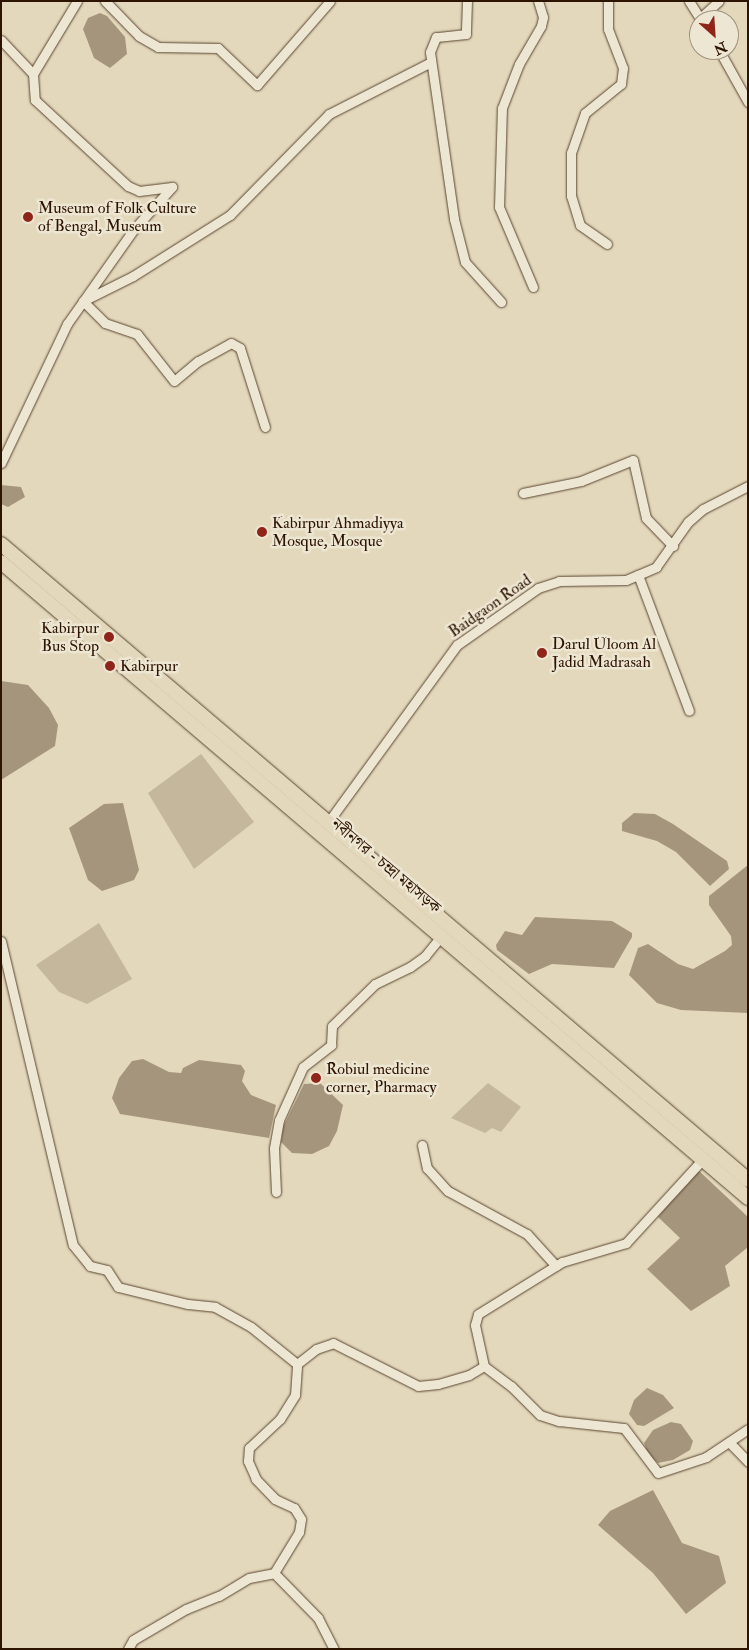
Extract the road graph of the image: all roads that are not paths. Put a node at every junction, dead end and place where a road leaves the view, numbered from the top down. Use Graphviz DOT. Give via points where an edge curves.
graph roads {
  1 [pos="77,1"];
  2 [pos="105,1"];
  3 [pos="330,1"];
  4 [pos="467,1"];
  5 [pos="538,1"];
  6 [pos="608,1"];
  7 [pos="719,1"];
  8 [pos="710,10"];
  9 [pos="1,40"];
  10 [pos="725,60"];
  11 [pos="431,62"];
  12 [pos="33,74"];
  13 [pos="748,102"];
  14 [pos="607,244"];
  15 [pos="533,287"];
  16 [pos="83,301"];
  17 [pos="501,302"];
  18 [pos="265,427"];
  19 [pos="1,463"];
  20 [pos="747,490"];
  21 [pos="523,494"];
  22 [pos="1,544"];
  23 [pos="673,546"];
  24 [pos="3,566"];
  25 [pos="638,575"];
  26 [pos="689,711"];
  27 [pos="329,821"];
  28 [pos="441,936"];
  29 [pos="1,941"];
  30 [pos="422,1145"];
  31 [pos="702,1160"];
  32 [pos="748,1180"];
  33 [pos="276,1192"];
  34 [pos="748,1198"];
  35 [pos="556,1266"];
  36 [pos="297,1364"];
  37 [pos="484,1366"];
  38 [pos="748,1428"];
  39 [pos="729,1442"];
  40 [pos="748,1462"];
  41 [pos="274,1573"];
  42 [pos="128,1649"];
  43 [pos="334,1649"];
  1 -- 12 [label="street"];
  2 -- 3 [label="street" via="139,36 158,47 218,48 257,85"];
  4 -- 11 [label="street" via="466,34 436,37 430,52"];
  5 -- 15 [label="street" via="543,17 541,26 518,64 502,108 499,207"];
  6 -- 14 [label="street" via="608,29 623,68 621,84 585,113 570,153 571,196 580,225"];
  7 -- 8 [label="street"];
  9 -- 12 [label="street"];
  10 -- 13 [label="street"];
  11 -- 16 [label="street" via="329,114 230,215 133,276"];
  11 -- 17 [label="street" via="454,219 465,262"];
  12 -- 16 [label="street" via="35,100 128,186 139,191 172,187 134,229"];
  16 -- 18 [label="street" via="105,323 137,334 174,381 198,361 232,343 240,348"];
  16 -- 19 [label="street" via="67,324"];
  20 -- 23 [label="street, Baidgaon Road" via="703,510 688,522"];
  21 -- 23 [label="street" via="581,481 633,460 646,518"];
  22 -- 27 [label="highway, নবীনগর - চন্দ্রা মহাসড়ক"];
  23 -- 25 [label="street, Baidgaon Road" via="656,567"];
  24 -- 28 [label="highway, নবীনগর - চন্দ্রা মহাসড়ক"];
  25 -- 26 [label="street"];
  25 -- 27 [label="street, Baidgaon Road" via="626,580 559,581 538,588 457,645"];
  27 -- 32 [label="highway, নবীনগর - চন্দ্রা মহাসড়ক"];
  28 -- 31 [label="highway, নবীনগর - চন্দ্রা মহাসড়ক"];
  28 -- 33 [label="street" via="410,967 374,984 332,1026 331,1045 302,1067 279,1120 274,1148"];
  29 -- 36 [label="street" via="73,1245 90,1266 107,1270 118,1287 188,1304 215,1306 251,1327"];
  30 -- 35 [label="street" via="427,1168 448,1191 527,1234"];
  31 -- 34 [label="highway, নবীনগর - চন্দ্রা মহাসড়ক"];
  31 -- 35 [label="street" via="626,1243"];
  35 -- 37 [label="street" via="478,1314 476,1325"];
  36 -- 37 [label="street" via="316,1349 333,1343 418,1386 469,1375"];
  36 -- 41 [label="street" via="296,1395 280,1419 249,1448 248,1461 256,1479 275,1500 294,1508 301,1519 299,1532"];
  37 -- 39 [label="street" via="511,1386 540,1415 559,1421 624,1428 658,1473 690,1464"];
  38 -- 39 [label="street"];
  39 -- 40 [label="street"];
  41 -- 42 [label="street" via="249,1578 219,1596 186,1609 133,1640"];
  41 -- 43 [label="street" via="318,1618"];
}
